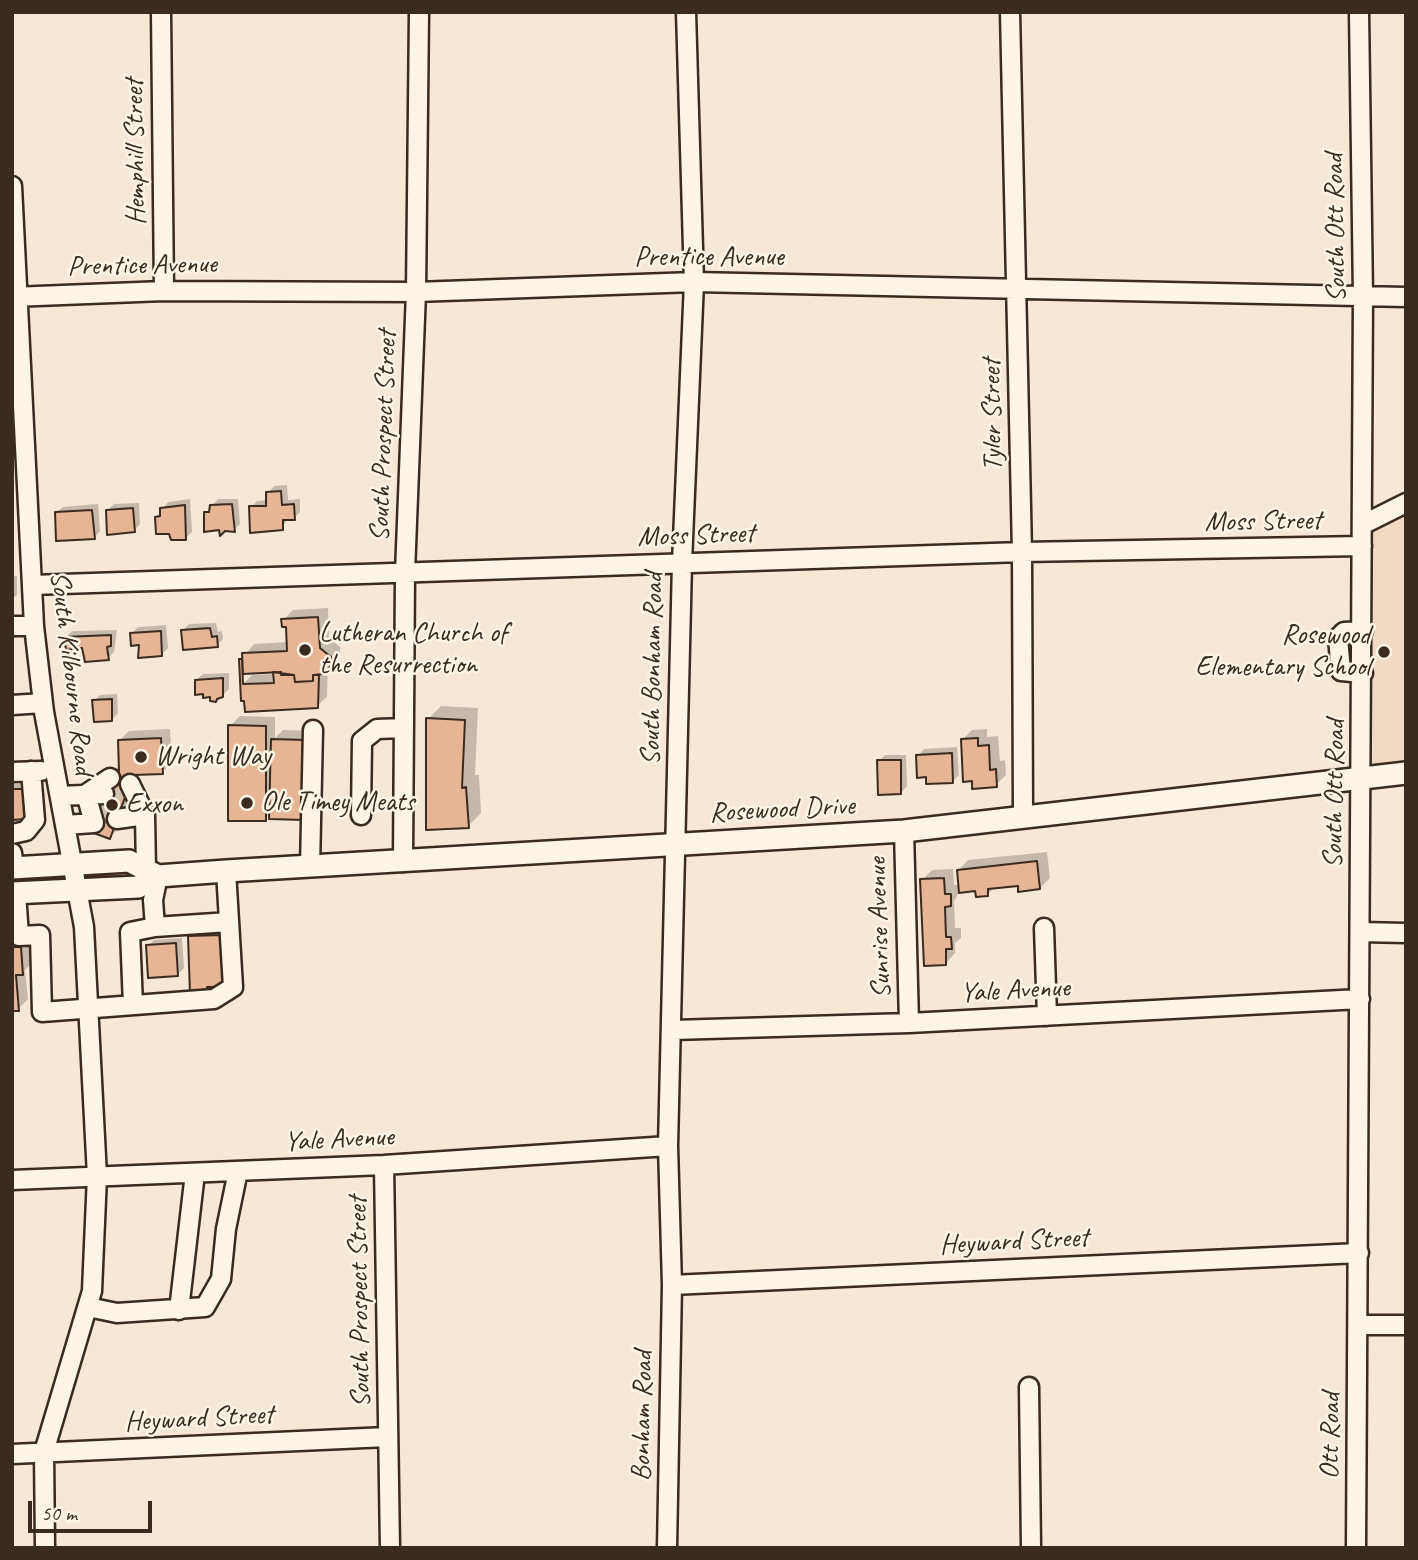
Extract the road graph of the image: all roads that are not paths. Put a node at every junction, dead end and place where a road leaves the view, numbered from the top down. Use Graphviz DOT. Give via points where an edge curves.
graph roads {
  1 [pos="160,12"];
  2 [pos="419,12"];
  3 [pos="686,12"];
  4 [pos="1010,12"];
  5 [pos="1359,12"];
  6 [pos="12,186"];
  7 [pos="694,282"];
  8 [pos="1016,286"];
  9 [pos="164,291"];
  10 [pos="416,292"];
  11 [pos="15,296"];
  12 [pos="1363,296"];
  13 [pos="1406,297"];
  14 [pos="19,451"];
  15 [pos="1406,503"];
  16 [pos="1362,525"];
  17 [pos="1362,547"];
  18 [pos="1022,552"];
  19 [pos="682,563"];
  20 [pos="405,573"];
  21 [pos="32,585"];
  22 [pos="12,626"];
  23 [pos="34,626"];
  24 [pos="1363,631"];
  25 [pos="1363,673"];
  26 [pos="43,703"];
  27 [pos="12,705"];
  28 [pos="404,728"];
  29 [pos="313,730"];
  30 [pos="55,770"];
  31 [pos="31,771"];
  32 [pos="12,772"];
  33 [pos="1406,773"];
  34 [pos="1362,776"];
  35 [pos="100,788"];
  36 [pos="127,793"];
  37 [pos="60,796"];
  38 [pos="98,813"];
  39 [pos="145,815"];
  40 [pos="361,815"];
  41 [pos="1023,816"];
  42 [pos="65,825"];
  43 [pos="115,825"];
  44 [pos="904,831"];
  45 [pos="12,834"];
  46 [pos="676,844"];
  47 [pos="403,862"];
  48 [pos="13,863"];
  49 [pos="72,863"];
  50 [pos="310,867"];
  51 [pos="226,871"];
  52 [pos="152,873"];
  53 [pos="14,892"];
  54 [pos="78,892"];
  55 [pos="229,922"];
  56 [pos="155,927"];
  57 [pos="1044,928"];
  58 [pos="1360,932"];
  59 [pos="1406,933"];
  60 [pos="1360,999"];
  61 [pos="133,1005"];
  62 [pos="88,1009"];
  63 [pos="1047,1016"];
  64 [pos="909,1023"];
  65 [pos="673,1030"];
  66 [pos="668,1146"];
  67 [pos="384,1166"];
  68 [pos="238,1171"];
  69 [pos="195,1172"];
  70 [pos="97,1176"];
  71 [pos="12,1180"];
  72 [pos="1359,1252"];
  73 [pos="673,1285"];
  74 [pos="88,1307"];
  75 [pos="179,1310"];
  76 [pos="1358,1325"];
  77 [pos="1406,1325"];
  78 [pos="1029,1387"];
  79 [pos="387,1437"];
  80 [pos="44,1452"];
  81 [pos="12,1454"];
  82 [pos="45,1548"];
  83 [pos="390,1548"];
  84 [pos="667,1548"];
  85 [pos="1031,1548"];
  86 [pos="1356,1548"];
  1 -- 9 [label="street, Hemphill Street"];
  2 -- 10 [label="street, South Prospect Street"];
  3 -- 7 [label="street, South Bonham Road"];
  4 -- 8 [label="street, Tyler Street"];
  5 -- 12 [label="street, South Ott Road"];
  6 -- 11 [label="street, South Kilbourne Road"];
  7 -- 8 [label="street, Prentice Avenue"];
  7 -- 10 [label="street, Prentice Avenue"];
  7 -- 19 [label="street, South Bonham Road"];
  8 -- 12 [label="street, Prentice Avenue"];
  8 -- 18 [label="street, Tyler Street"];
  9 -- 10 [label="street, Prentice Avenue"];
  9 -- 11 [label="street, Prentice Avenue"];
  10 -- 20 [label="street, South Prospect Street"];
  11 -- 14 [label="street, South Kilbourne Road"];
  12 -- 13 [label="street, Prentice Avenue"];
  12 -- 16 [label="street, South Ott Road"];
  14 -- 21 [label="street, South Kilbourne Road"];
  15 -- 16 [label="street"];
  16 -- 17 [label="street, South Ott Road"];
  17 -- 18 [label="street, Moss Street"];
  17 -- 24 [label="street, South Ott Road"];
  18 -- 19 [label="street, Moss Street"];
  18 -- 41 [label="street, Tyler Street"];
  19 -- 20 [label="street, Moss Street"];
  19 -- 46 [label="street, South Bonham Road"];
  20 -- 21 [label="street, Moss Street"];
  20 -- 28 [label="street, South Prospect Street"];
  21 -- 23 [label="street, South Kilbourne Road"];
  22 -- 23 [label="street"];
  23 -- 26 [label="street, South Kilbourne Road"];
  24 -- 25 [label="street, South Ott Road"];
  24 -- 25 [label="street" via="1344,632 1338,638 1340,671"];
  25 -- 34 [label="street, South Ott Road"];
  26 -- 27 [label="street"];
  26 -- 30 [label="street, South Kilbourne Road"];
  28 -- 40 [label="street" via="377,729 362,741"];
  28 -- 47 [label="street, South Prospect Street"];
  29 -- 50 [label="street"];
  30 -- 31 [label="street"];
  30 -- 37 [label="street, South Kilbourne Road"];
  31 -- 32 [label="street"];
  31 -- 45 [label="street" via="35,820 26,831"];
  33 -- 34 [label="main road, Rosewood Drive"];
  34 -- 41 [label="main road, Rosewood Drive"];
  34 -- 58 [label="street, South Ott Road"];
  35 -- 37 [label="street"];
  35 -- 38 [label="street"];
  35 -- 42 [label="street" via="94,823"];
  36 -- 39 [label="street"];
  37 -- 42 [label="street, South Kilbourne Road"];
  39 -- 43 [label="street"];
  39 -- 52 [label="street"];
  41 -- 44 [label="main road, Rosewood Drive"];
  42 -- 49 [label="street, South Kilbourne Road"];
  44 -- 46 [label="main road, Rosewood Drive"];
  44 -- 64 [label="street, Sunrise Avenue"];
  46 -- 47 [label="main road, Rosewood Drive"];
  46 -- 65 [label="street, South Bonham Road"];
  47 -- 50 [label="main road, Rosewood Drive"];
  48 -- 49 [label="main road, Rosewood Drive"];
  49 -- 52 [label="main road, Rosewood Drive" via="130,861"];
  49 -- 54 [label="street, South Kilbourne Road"];
  50 -- 51 [label="main road, Rosewood Drive"];
  51 -- 52 [label="main road, Rosewood Drive"];
  51 -- 55 [label="street"];
  52 -- 54 [label="main road, Rosewood Drive" via="138,887"];
  52 -- 56 [label="street"];
  53 -- 54 [label="main road, Rosewood Drive"];
  53 -- 62 [label="street" via="19,936 40,935 42,1012"];
  54 -- 62 [label="street, South Kilbourne Road"];
  55 -- 56 [label="street"];
  55 -- 61 [label="street" via="233,987 214,999"];
  56 -- 61 [label="street" via="130,932"];
  57 -- 63 [label="street"];
  58 -- 59 [label="street"];
  58 -- 60 [label="street, South Ott Road"];
  60 -- 63 [label="street, Yale Avenue"];
  60 -- 72 [label="street, South Ott Road"];
  61 -- 62 [label="street"];
  62 -- 70 [label="street, South Kilbourne Road"];
  63 -- 64 [label="street, Yale Avenue"];
  64 -- 65 [label="street, Yale Avenue"];
  65 -- 66 [label="street, South Bonham Road"];
  66 -- 67 [label="street, Yale Avenue"];
  66 -- 73 [label="street, South Bonham Road"];
  67 -- 68 [label="street, Yale Avenue"];
  67 -- 79 [label="street, South Prospect Street"];
  68 -- 69 [label="street, Yale Avenue"];
  68 -- 75 [label="street" via="221,1279 205,1307"];
  69 -- 70 [label="street, Yale Avenue"];
  69 -- 75 [label="street"];
  70 -- 71 [label="street, Yale Avenue"];
  70 -- 74 [label="street, South Kilbourne Road"];
  72 -- 73 [label="street, Heyward Street"];
  72 -- 76 [label="street, South Ott Road"];
  73 -- 84 [label="street, Bonham Road"];
  74 -- 75 [label="street" via="117,1313"];
  74 -- 80 [label="street, South Kilbourne Road"];
  76 -- 77 [label="street"];
  76 -- 86 [label="street, Ott Road"];
  78 -- 85 [label="street"];
  79 -- 80 [label="street, Heyward Street"];
  79 -- 83 [label="street, South Prospect Street"];
  80 -- 81 [label="street, Heyward Street"];
  80 -- 82 [label="street, South Kilbourne Road"];
}
